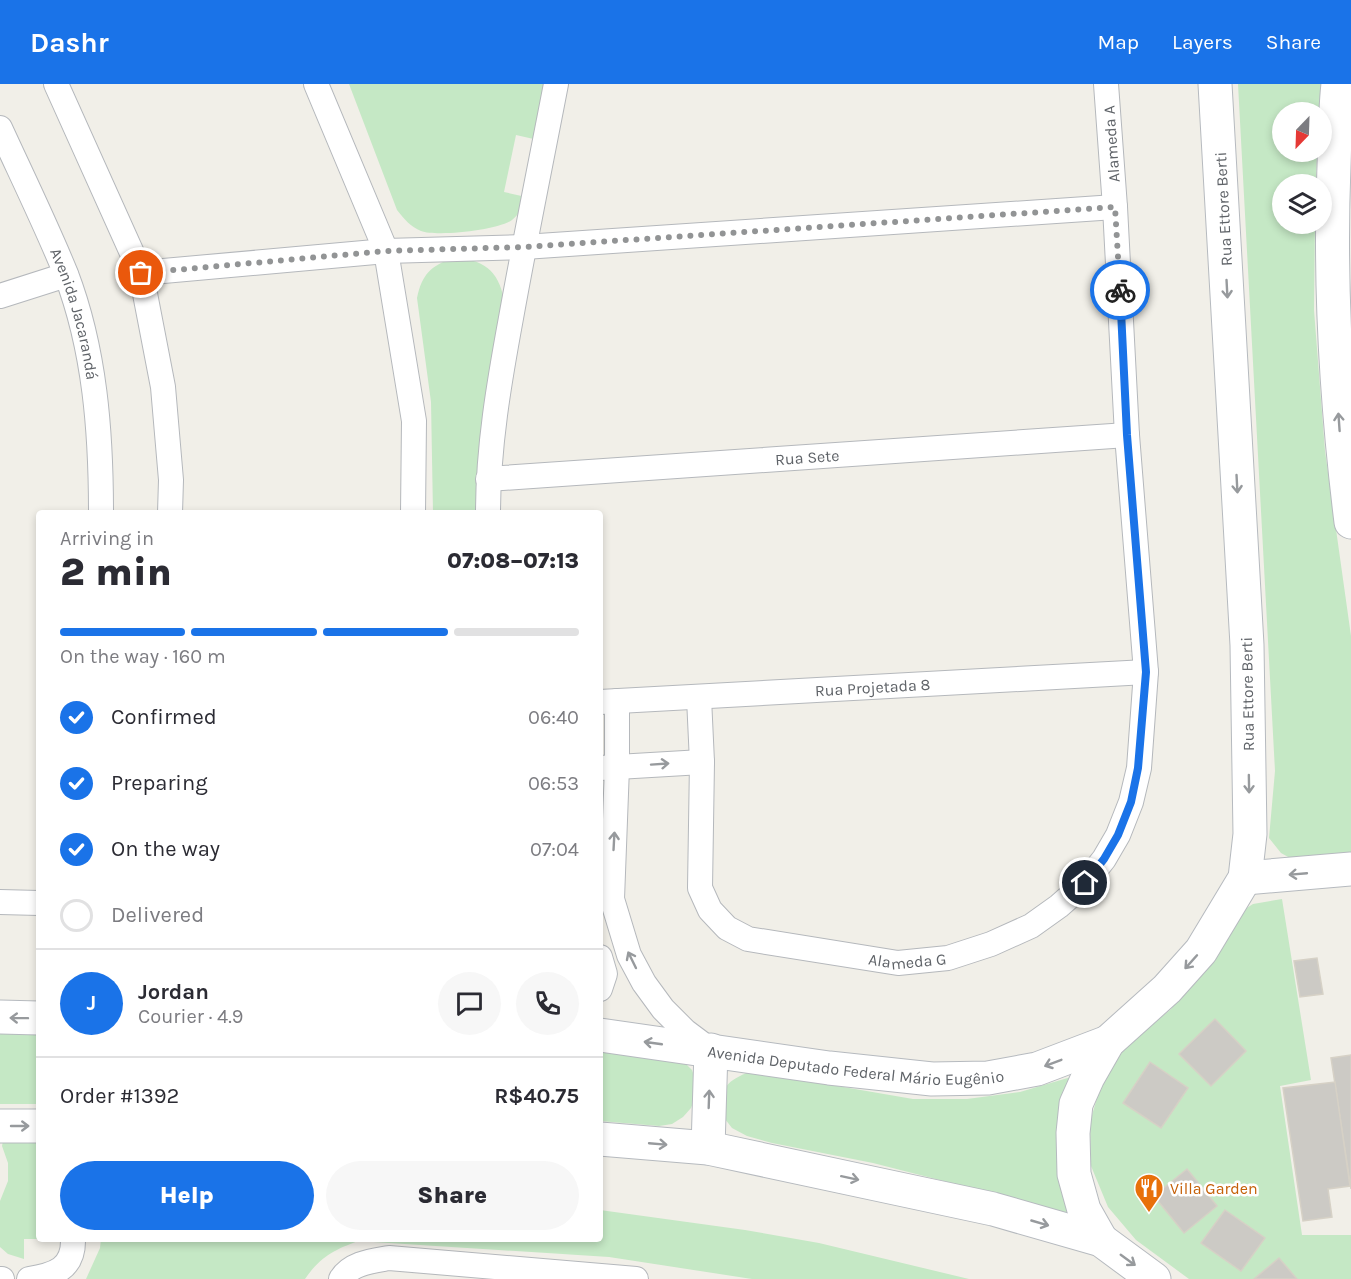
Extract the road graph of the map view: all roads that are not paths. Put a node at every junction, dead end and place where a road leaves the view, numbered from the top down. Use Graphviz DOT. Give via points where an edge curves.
graph roads {
  1 [pos="56,84"];
  2 [pos="316,84"];
  3 [pos="556,84"];
  4 [pos="1107,84"];
  5 [pos="1215,84"];
  6 [pos="1338,84"];
  7 [pos="0,128"];
  8 [pos="1115,207"];
  9 [pos="524,247"];
  10 [pos="386,251"];
  11 [pos="141,273"];
  12 [pos="66,275"];
  13 [pos="0,296"];
  14 [pos="1127,435"];
  15 [pos="488,479"];
  16 [pos="101,510"];
  17 [pos="170,510"];
  18 [pos="413,510"];
  19 [pos="488,510"];
  20 [pos="1351,522"];
  21 [pos="1146,672"];
  22 [pos="699,698"];
  23 [pos="608,702"];
  24 [pos="702,762"];
  25 [pos="609,768"];
  26 [pos="1351,869"];
  27 [pos="1245,878"];
  28 [pos="606,898"];
  29 [pos="0,902"];
  30 [pos="36,903"];
  31 [pos="0,1017"];
  32 [pos="36,1018"];
  33 [pos="603,1035"];
  34 [pos="1108,1042"];
  35 [pos="711,1050"];
  36 [pos="0,1126"];
  37 [pos="36,1126"];
  38 [pos="603,1139"];
  39 [pos="708,1148"];
  40 [pos="1101,1240"];
  41 [pos="74,1242"];
  42 [pos="43,1278"];
  43 [pos="623,1278"];
  44 [pos="341,1279"];
  45 [pos="1155,1279"];
  1 -- 11 [label="street"];
  2 -- 10 [label="street"];
  3 -- 9 [label="street"];
  4 -- 8 [label="street, Alameda A"];
  5 -- 27 [label="street, Rua Ettore Berti, one-way" via="1246,645 1250,834"];
  20 -- 6 [label="street, one-way" via="1334,346 1332,218"];
  7 -- 12 [label="street, Avenida Jacarandá"];
  8 -- 9 [label="street"];
  8 -- 14 [label="street, Alameda A"];
  9 -- 10 [label="street"];
  9 -- 15 [label="street" via="494,413"];
  10 -- 11 [label="street"];
  10 -- 18 [label="street" via="414,421"];
  11 -- 17 [label="street" via="163,387"];
  12 -- 13 [label="street"];
  12 -- 16 [label="street, Avenida Jacarandá" via="85,339 97,405"];
  14 -- 15 [label="street, Rua Sete"];
  14 -- 21 [label="street, Alameda A"];
  15 -- 19 [label="street"];
  21 -- 22 [label="street, Rua Projetada 8"];
  21 -- 24 [label="street, Alameda G" via="1138,768 1131,802 1104,859 1085,883 1031,926 948,958 898,963 748,939 727,928 710,910 700,888"];
  22 -- 23 [label="street, Rua Projetada 8"];
  22 -- 24 [label="street, Alameda G"];
  23 -- 25 [label="street"];
  25 -- 24 [label="street, one-way"];
  28 -- 25 [label="street, one-way"];
  26 -- 27 [label="street, one-way"];
  27 -- 34 [label="street, Rua Ettore Berti, one-way" via="1201,951 1167,989"];
  35 -- 28 [label="street, one-way" via="685,1031 644,983"];
  29 -- 30 [label="street"];
  32 -- 31 [label="street, one-way"];
  35 -- 33 [label="street, Avenida Deputado Federal Mário Eugênio, one-way"];
  34 -- 35 [label="street, Avenida Deputado Federal Mário Eugênio, one-way" via="1037,1069 988,1078 932,1079"];
  34 -- 40 [label="street, Rua Ettore Berti" via="1076,1104 1073,1133 1074,1174 1084,1210"];
  39 -- 35 [label="street, one-way"];
  36 -- 37 [label="street, one-way"];
  38 -- 39 [label="street, one-way"];
  39 -- 40 [label="street, one-way" via="993,1209"];
  40 -- 45 [label="street, one-way"];
  41 -- 42 [label="street" via="64,1267"];
  43 -- 44 [label="street" via="389,1258 365,1262"];
}
